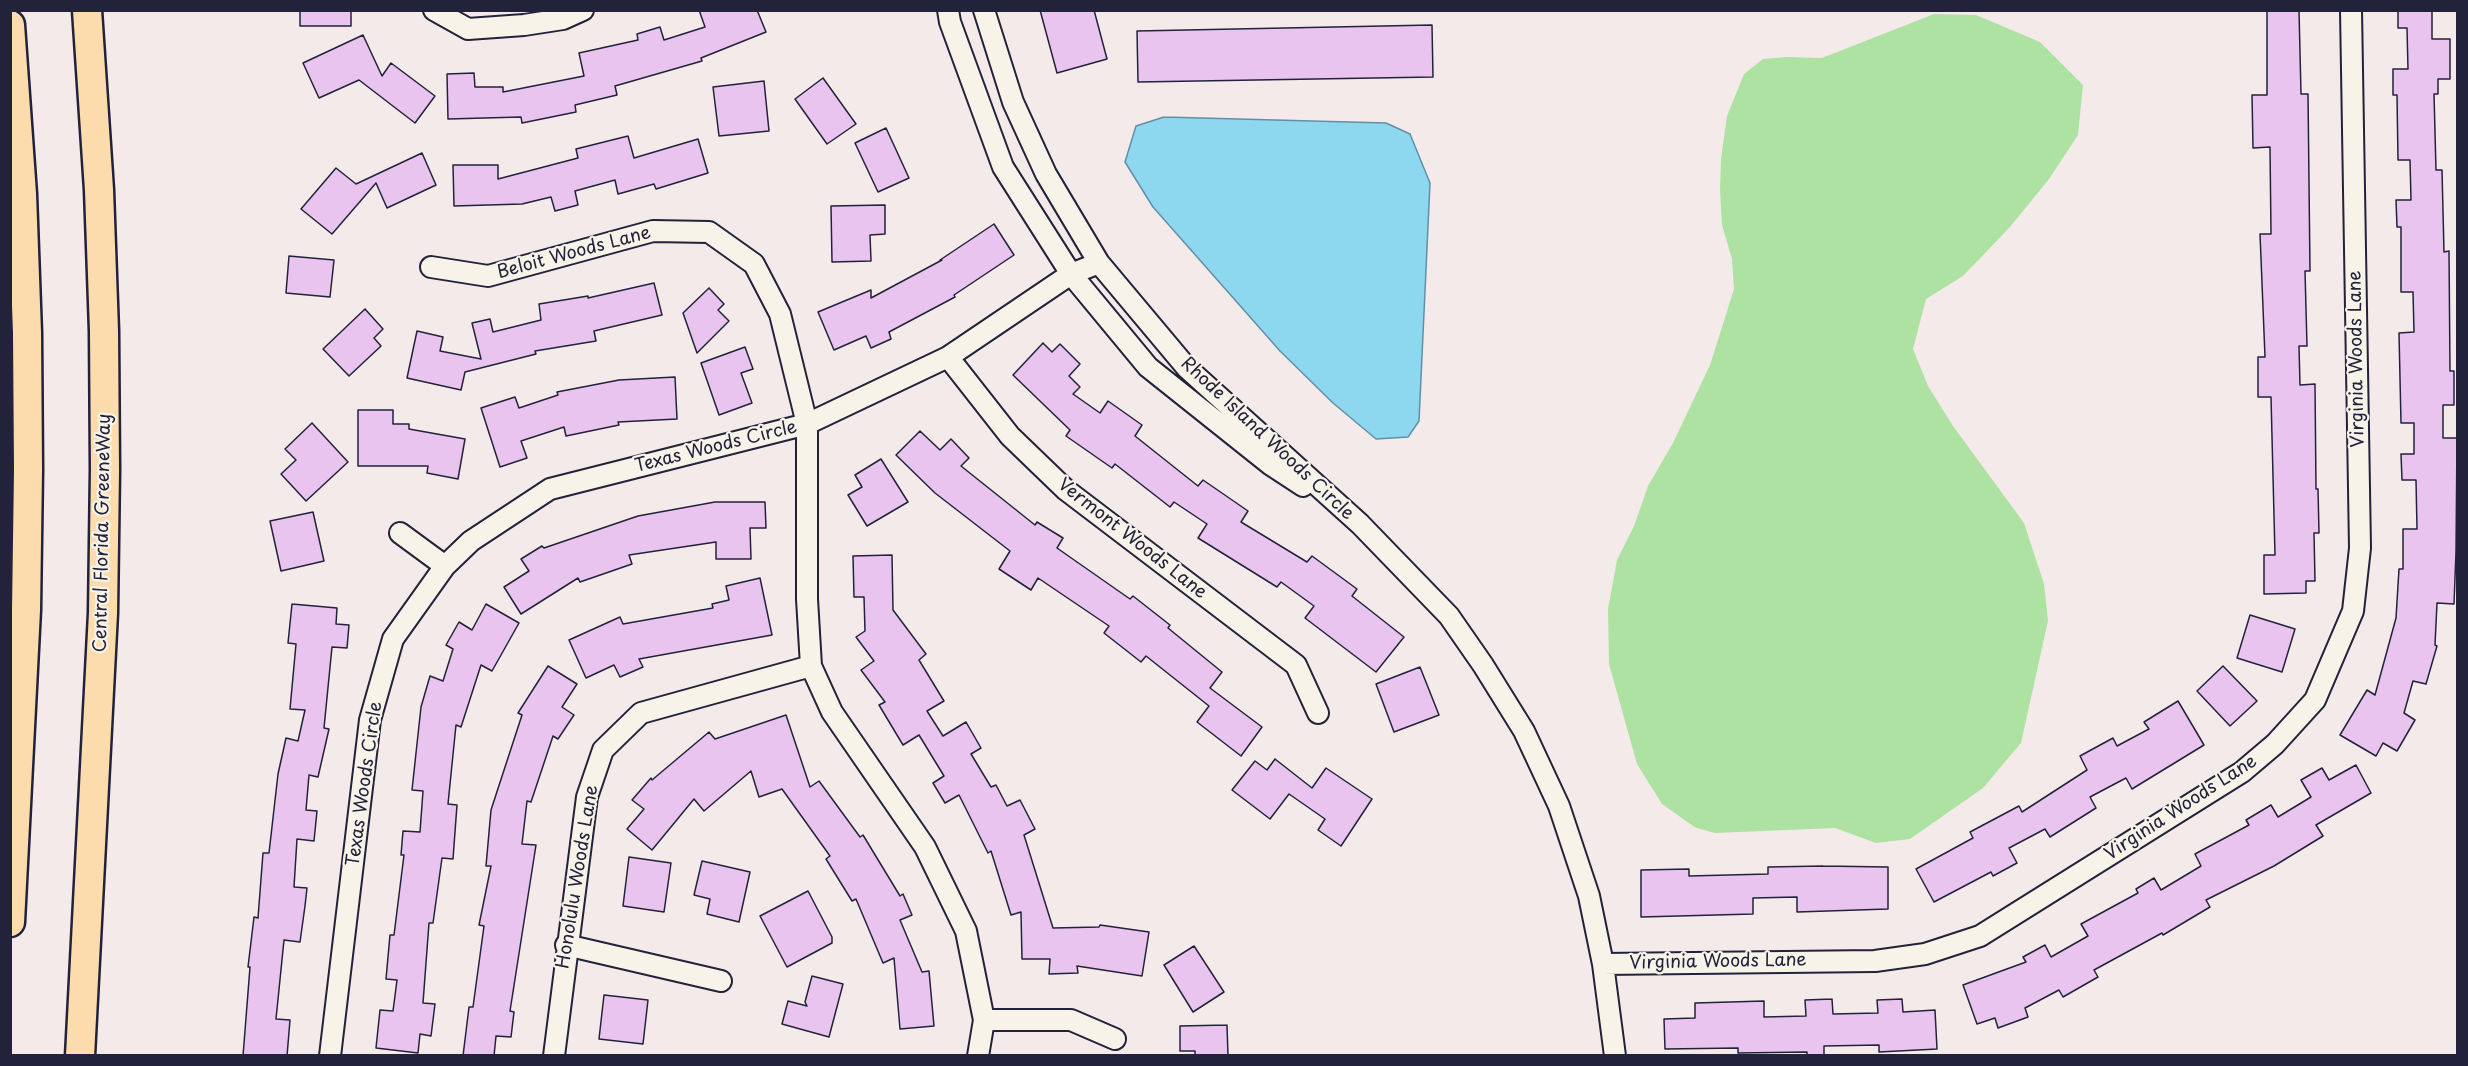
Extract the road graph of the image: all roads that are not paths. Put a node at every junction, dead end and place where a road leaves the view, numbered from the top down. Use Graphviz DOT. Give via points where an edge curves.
graph roads {
  1 [pos="88,10"];
  2 [pos="434,10"];
  3 [pos="583,10"];
  4 [pos="948,10"];
  5 [pos="984,10"];
  6 [pos="2351,10"];
  7 [pos="10,25"];
  8 [pos="10,162"];
  9 [pos="1100,263"];
  10 [pos="431,267"];
  11 [pos="1071,274"];
  12 [pos="27,333"];
  13 [pos="948,357"];
  14 [pos="807,424"];
  15 [pos="1360,524"];
  16 [pos="399,533"];
  17 [pos="445,566"];
  18 [pos="812,666"];
  19 [pos="1318,713"];
  20 [pos="10,922"];
  21 [pos="566,945"];
  22 [pos="1603,964"];
  23 [pos="721,981"];
  24 [pos="984,1020"];
  25 [pos="1115,1039"];
  26 [pos="80,1056"];
  27 [pos="330,1056"];
  28 [pos="554,1056"];
  29 [pos="978,1056"];
  30 [pos="1615,1056"];
  1 -- 26 [label="highway, Central Florida GreeneWay" via="101,227 105,470 103,612"];
  2 -- 3 [label="street" via="468,29 563,19"];
  4 -- 11 [label="street, Rhode Island Woods Circle" via="1003,167"];
  5 -- 9 [label="street, Rhode Island Woods Circle" via="1013,102 1041,164"];
  6 -- 22 [label="street, Virginia Woods Lane" via="2360,548 2353,611 2315,700 2275,744 2242,772 1980,936 1925,954 1875,961"];
  7 -- 12 [label="highway"];
  8 -- 12 [label="highway"];
  9 -- 11 [label="street, Texas Woods Circle"];
  9 -- 15 [label="street, Rhode Island Woods Circle" via="1187,368"];
  10 -- 14 [label="street, Beloit Woods Lane" via="488,276 653,231 710,232 754,264 780,314"];
  11 -- 13 [label="street, Texas Woods Circle"];
  11 -- 15 [label="street, Rhode Island Woods Circle" via="1148,367 1271,465"];
  12 -- 20 [label="highway" via="26,610"];
  13 -- 14 [label="street, Texas Woods Circle"];
  13 -- 19 [label="street, Vermont Woods Lane" via="1010,436 1066,490 1296,665"];
  14 -- 17 [label="street, Texas Woods Circle" via="550,489 471,541"];
  14 -- 18 [label="street, Texas Woods Circle" via="807,599"];
  15 -- 22 [label="street, Rhode Island Woods Circle" via="1449,616 1524,731 1559,806 1588,896"];
  16 -- 17 [label="street"];
  17 -- 27 [label="street, Texas Woods Circle" via="393,639 370,720"];
  18 -- 21 [label="street, Honolulu Woods Lane" via="641,713 603,750 586,796"];
  18 -- 24 [label="street, Texas Woods Circle" via="832,712 925,847 966,931"];
  21 -- 23 [label="street"];
  21 -- 28 [label="street, Honolulu Woods Lane"];
  22 -- 30 [label="street, Rhode Island Woods Circle"];
  24 -- 25 [label="street" via="1071,1020"];
  24 -- 29 [label="street, Texas Woods Circle"];
}
